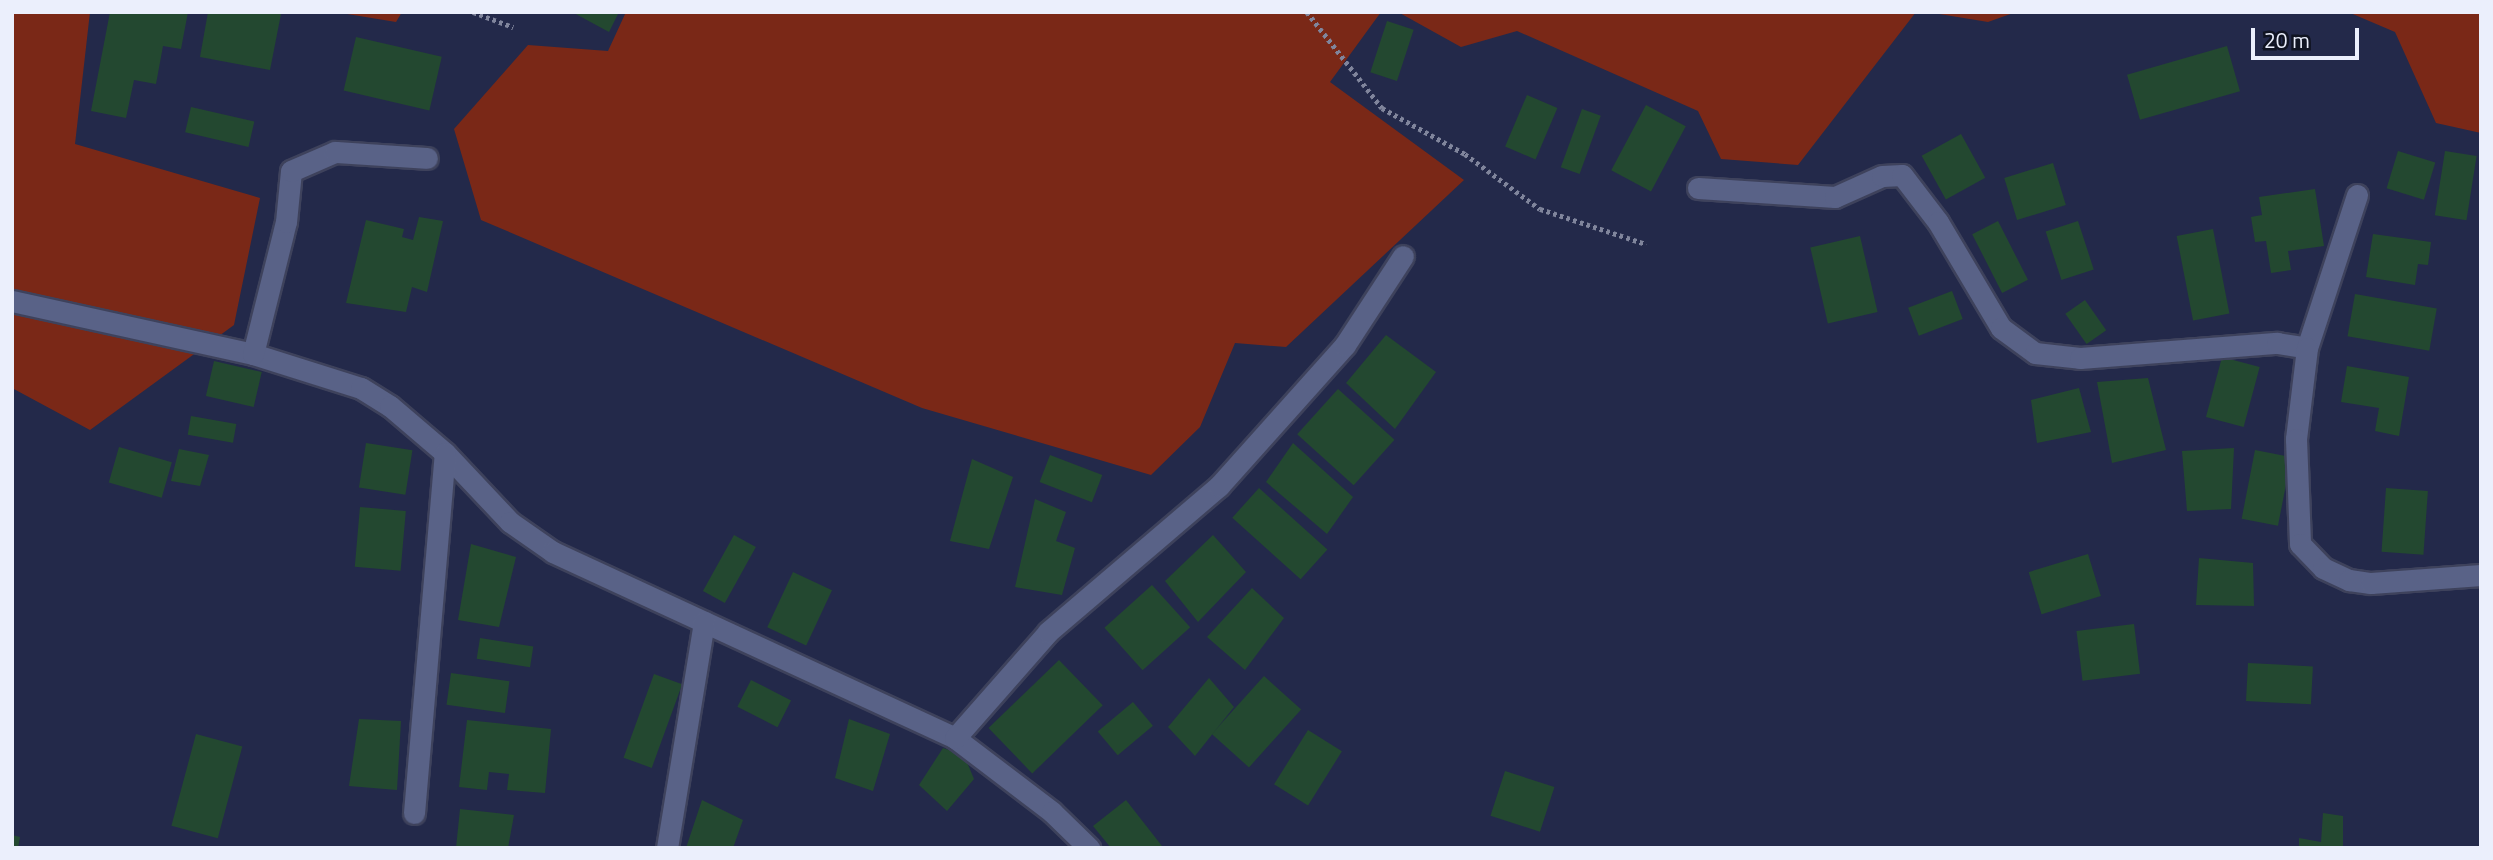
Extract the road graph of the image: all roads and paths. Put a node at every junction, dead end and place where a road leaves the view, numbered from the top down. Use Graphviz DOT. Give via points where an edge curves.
graph roads {
  1 [pos="473,12"];
  2 [pos="1307,12"];
  3 [pos="513,27"];
  4 [pos="427,158"];
  5 [pos="1698,188"];
  6 [pos="2357,195"];
  7 [pos="1646,244"];
  8 [pos="1403,256"];
  9 [pos="12,301"];
  10 [pos="2308,348"];
  11 [pos="253,354"];
  12 [pos="445,453"];
  13 [pos="2481,575"];
  14 [pos="704,622"];
  15 [pos="955,738"];
  16 [pos="414,813"];
  17 [pos="667,848"];
  18 [pos="1089,848"];
  1 -- 3 [label="path"];
  2 -- 7 [label="path" via="1382,108 1465,154 1540,209"];
  4 -- 11 [label="street" via="335,152 291,170 286,222"];
  5 -- 10 [label="street" via="1835,197 1882,176 1902,175 1938,222 2001,328 2035,353 2080,358 2277,343"];
  6 -- 10 [label="street"];
  8 -- 15 [label="street" via="1345,345 1219,486 1048,632"];
  9 -- 11 [label="street"];
  10 -- 13 [label="street" via="2295,439 2300,544 2323,568 2349,580 2371,583"];
  11 -- 12 [label="street" via="360,388 390,406"];
  12 -- 14 [label="street" via="510,522 553,552"];
  12 -- 16 [label="street"];
  14 -- 15 [label="street"];
  14 -- 17 [label="street"];
  15 -- 18 [label="street"];
}
